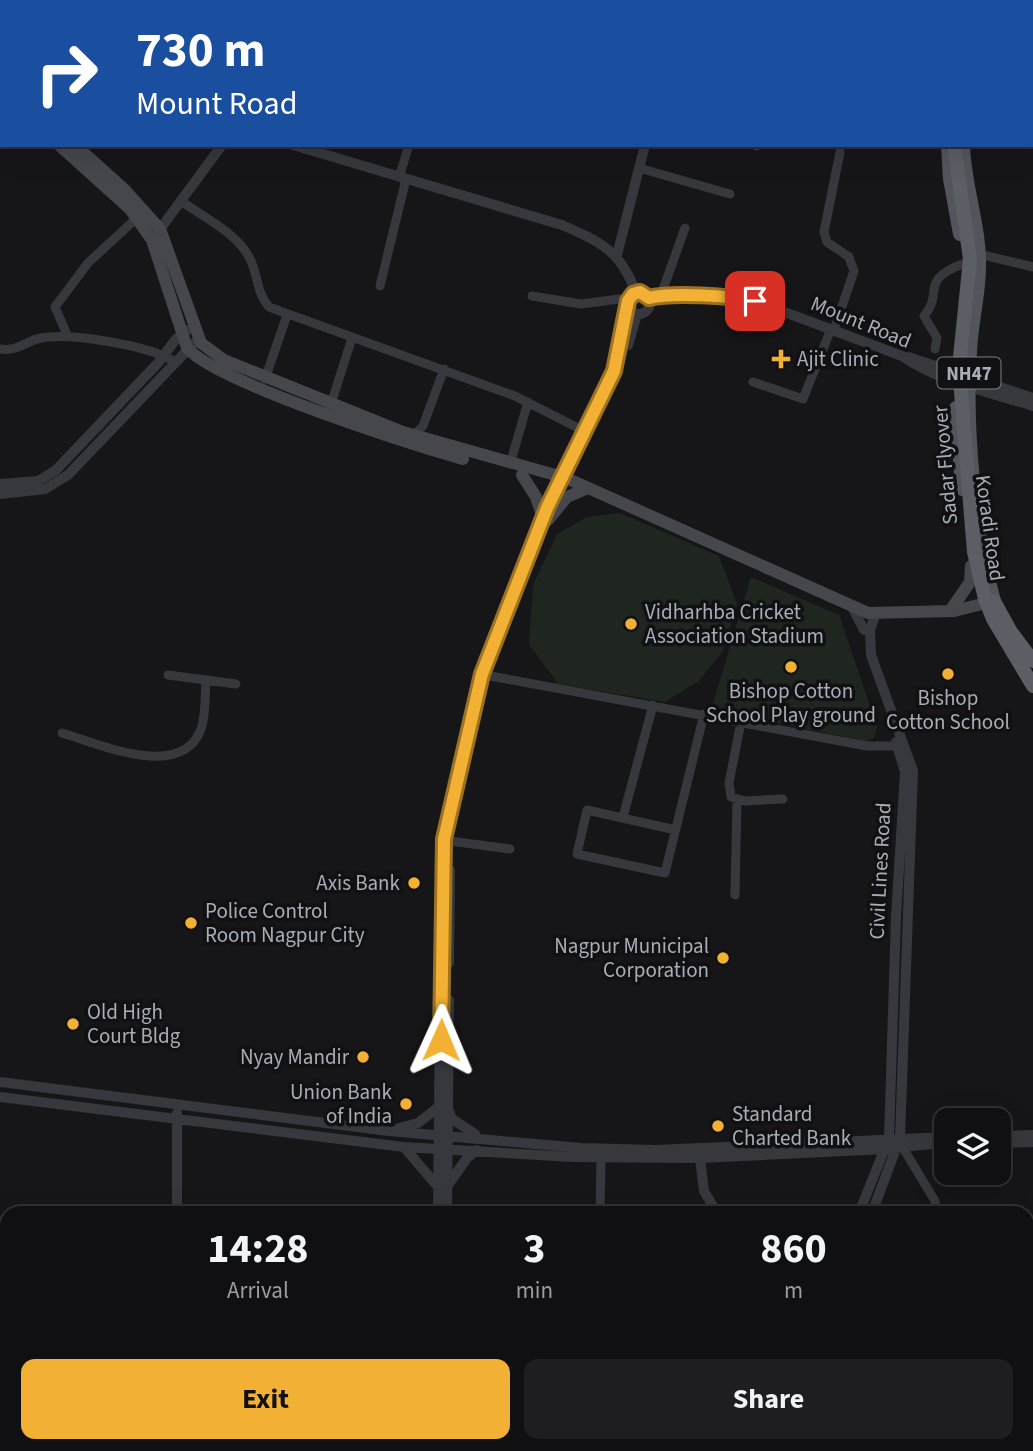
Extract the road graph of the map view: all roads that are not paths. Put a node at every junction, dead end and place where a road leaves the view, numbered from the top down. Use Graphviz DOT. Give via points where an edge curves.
graph roads {
  1 [pos="61,147"];
  2 [pos="77,147"];
  3 [pos="221,147"];
  4 [pos="409,147"];
  5 [pos="644,147"];
  6 [pos="948,147"];
  7 [pos="959,147"];
  8 [pos="959,147"];
  9 [pos="959,147"];
  10 [pos="317,149"];
  11 [pos="840,152"];
  12 [pos="639,168"];
  13 [pos="403,178"];
  14 [pos="730,194"];
  15 [pos="181,201"];
  16 [pos="141,213"];
  17 [pos="685,228"];
  18 [pos="156,234"];
  19 [pos="979,254"];
  20 [pos="617,255"];
  21 [pos="965,263"];
  22 [pos="1033,267"];
  23 [pos="380,286"];
  24 [pos="532,296"];
  25 [pos="658,299"];
  26 [pos="633,304"];
  27 [pos="287,315"];
  28 [pos="832,330"];
  29 [pos="192,333"];
  30 [pos="68,337"];
  31 [pos="352,338"];
  32 [pos="187,348"];
  33 [pos="0,349"];
  34 [pos="935,349"];
  35 [pos="164,355"];
  36 [pos="174,362"];
  37 [pos="444,369"];
  38 [pos="265,379"];
  39 [pos="962,379"];
  40 [pos="753,382"];
  41 [pos="1033,397"];
  42 [pos="528,402"];
  43 [pos="331,404"];
  44 [pos="1033,406"];
  45 [pos="586,432"];
  46 [pos="414,435"];
  47 [pos="510,464"];
  48 [pos="522,475"];
  49 [pos="563,481"];
  50 [pos="0,484"];
  51 [pos="584,487"];
  52 [pos="0,494"];
  53 [pos="545,519"];
  54 [pos="971,566"];
  55 [pos="988,603"];
  56 [pos="851,605"];
  57 [pos="950,611"];
  58 [pos="894,612"];
  59 [pos="872,613"];
  60 [pos="867,630"];
  61 [pos="1033,661"];
  62 [pos="1018,671"];
  63 [pos="168,675"];
  64 [pos="485,675"];
  65 [pos="1033,678"];
  66 [pos="206,680"];
  67 [pos="236,684"];
  68 [pos="1033,686"];
  69 [pos="1033,695"];
  70 [pos="653,705"];
  71 [pos="704,714"];
  72 [pos="741,722"];
  73 [pos="62,733"];
  74 [pos="898,746"];
  75 [pos="783,799"];
  76 [pos="737,800"];
  77 [pos="623,817"];
  78 [pos="676,830"];
  79 [pos="450,841"];
  80 [pos="510,849"];
  81 [pos="735,895"];
  82 [pos="446,981"];
  83 [pos="0,1082"];
  84 [pos="0,1097"];
  85 [pos="444,1105"];
  86 [pos="177,1107"];
  87 [pos="177,1119"];
  88 [pos="389,1131"];
  89 [pos="445,1134"];
  90 [pos="1033,1135"];
  91 [pos="1011,1136"];
  92 [pos="487,1139"];
  93 [pos="934,1139"];
  94 [pos="1033,1142"];
  95 [pos="934,1143"];
  96 [pos="1011,1143"];
  97 [pos="894,1144"];
  98 [pos="404,1147"];
  99 [pos="438,1149"];
  100 [pos="450,1149"];
  101 [pos="477,1150"];
  102 [pos="601,1157"];
  103 [pos="700,1158"];
  104 [pos="442,1187"];
  105 [pos="177,1206"];
  106 [pos="439,1206"];
  107 [pos="446,1206"];
  108 [pos="600,1206"];
  109 [pos="713,1206"];
  110 [pos="863,1206"];
  111 [pos="874,1206"];
  112 [pos="935,1206"];
  1 -- 16 [label="main road"];
  2 -- 16 [label="main road"];
  3 -- 15 [label="street"];
  4 -- 13 [label="street"];
  5 -- 12 [label="street"];
  6 -- 21 [label="main road, Koradi Road / NH47"];
  7 -- 19 [label="main road, NH47"];
  8 -- 65 [label="highway, Sadar Flyover, bridge" via="976,269 965,343 965,390 978,542 988,595"];
  9 -- 68 [label="highway, Sadar Flyover, bridge" via="970,259 959,367 974,552 993,619"];
  10 -- 13 [label="street"];
  11 -- 28 [label="street" via="824,232 827,242 849,257 855,271"];
  12 -- 14 [label="street"];
  12 -- 20 [label="street"];
  13 -- 20 [label="street" via="562,225"];
  13 -- 23 [label="street"];
  15 -- 18 [label="street"];
  15 -- 27 [label="street" via="241,244 259,295 269,307"];
  16 -- 18 [label="main road"];
  16 -- 30 [label="street" via="88,263 55,307"];
  17 -- 25 [label="street"];
  18 -- 29 [label="main road"];
  19 -- 22 [label="street"];
  19 -- 39 [label="main road, NH47"];
  20 -- 26 [label="street" via="629,273"];
  21 -- 34 [label="street" via="934,282 930,309 924,316 937,338"];
  21 -- 39 [label="main road, Koradi Road / NH47" via="956,340"];
  24 -- 26 [label="street" via="581,304 619,299"];
  25 -- 26 [label="street" via="644,293"];
  25 -- 26 [label="street" via="644,314"];
  25 -- 28 [label="street, Mount Road" via="734,297"];
  26 -- 45 [label="street" via="621,367"];
  27 -- 31 [label="street"];
  27 -- 38 [label="street"];
  28 -- 39 [label="street, Mount Road" via="902,356 918,367"];
  28 -- 40 [label="street" via="803,399"];
  29 -- 32 [label="main road"];
  29 -- 35 [label="street"];
  29 -- 38 [label="main road" via="224,360"];
  30 -- 33 [label="street" via="41,338 10,351"];
  30 -- 35 [label="street"];
  31 -- 37 [label="street"];
  31 -- 43 [label="street"];
  32 -- 36 [label="street"];
  32 -- 48 [label="main road" via="215,368 309,406 421,447"];
  35 -- 36 [label="street"];
  35 -- 50 [label="street" via="56,470 38,481"];
  36 -- 52 [label="street" via="68,475 45,489"];
  37 -- 42 [label="street"];
  37 -- 46 [label="street" via="423,426"];
  38 -- 43 [label="main road"];
  39 -- 41 [label="street"];
  39 -- 44 [label="street, Mount Road"];
  39 -- 54 [label="main road, Koradi Road / NH47"];
  39 -- 55 [label="main road, NH47"];
  42 -- 45 [label="street"];
  42 -- 47 [label="street"];
  43 -- 46 [label="main road"];
  45 -- 49 [label="street"];
  46 -- 47 [label="main road"];
  47 -- 49 [label="main road"];
  48 -- 49 [label="main road"];
  48 -- 53 [label="main road"];
  49 -- 51 [label="main road"];
  49 -- 53 [label="street"];
  51 -- 53 [label="main road"];
  51 -- 56 [label="main road"];
  53 -- 64 [label="street"];
  53 -- 82 [label="street" via="485,662 444,839"];
  54 -- 55 [label="main road, Koradi Road / NH47"];
  54 -- 57 [label="main road" via="970,582"];
  55 -- 57 [label="main road"];
  55 -- 61 [label="highway, NH47"];
  55 -- 62 [label="main road, Koradi Road / NH47"];
  56 -- 59 [label="main road"];
  56 -- 60 [label="street"];
  57 -- 58 [label="main road"];
  58 -- 59 [label="main road"];
  58 -- 60 [label="street"];
  59 -- 60 [label="street"];
  60 -- 74 [label="street, Civil Lines Road" via="865,659"];
  60 -- 97 [label="street" via="871,655 913,771"];
  62 -- 65 [label="highway"];
  62 -- 69 [label="main road, Koradi Road / NH47"];
  63 -- 66 [label="street"];
  64 -- 70 [label="street"];
  64 -- 79 [label="street"];
  66 -- 67 [label="street"];
  66 -- 73 [label="street" via="201,729 175,754 161,758 133,755"];
  70 -- 71 [label="street"];
  70 -- 77 [label="street"];
  71 -- 72 [label="street"];
  71 -- 78 [label="street"];
  72 -- 74 [label="street" via="867,746"];
  72 -- 76 [label="street" via="729,783 731,797"];
  74 -- 97 [label="street, Civil Lines Road" via="905,772 896,917"];
  75 -- 76 [label="street"];
  76 -- 81 [label="street"];
  77 -- 78 [label="street"];
  77 -- 78 [label="street" via="587,810 577,854 665,873"];
  79 -- 80 [label="street"];
  79 -- 82 [label="street"];
  82 -- 85 [label="street"];
  83 -- 86 [label="street"];
  84 -- 87 [label="street"];
  85 -- 88 [label="street" via="418,1122"];
  85 -- 89 [label="street"];
  85 -- 92 [label="street" via="463,1129"];
  86 -- 87 [label="street"];
  86 -- 88 [label="street"];
  87 -- 98 [label="street"];
  87 -- 105 [label="street"];
  88 -- 89 [label="street"];
  89 -- 92 [label="street"];
  89 -- 99 [label="street"];
  89 -- 100 [label="street"];
  90 -- 91 [label="street"];
  92 -- 97 [label="street" via="655,1150"];
  93 -- 97 [label="street"];
  94 -- 96 [label="street"];
  95 -- 97 [label="street"];
  97 -- 103 [label="street"];
  97 -- 110 [label="street"];
  97 -- 111 [label="street"];
  97 -- 112 [label="street"];
  98 -- 99 [label="street"];
  98 -- 104 [label="street"];
  99 -- 100 [label="street"];
  99 -- 104 [label="street"];
  100 -- 101 [label="street"];
  100 -- 104 [label="street"];
  101 -- 102 [label="street"];
  101 -- 104 [label="street"];
  102 -- 103 [label="street"];
  102 -- 108 [label="street"];
  103 -- 109 [label="street" via="704,1191"];
  104 -- 106 [label="street"];
  104 -- 107 [label="street"];
}
